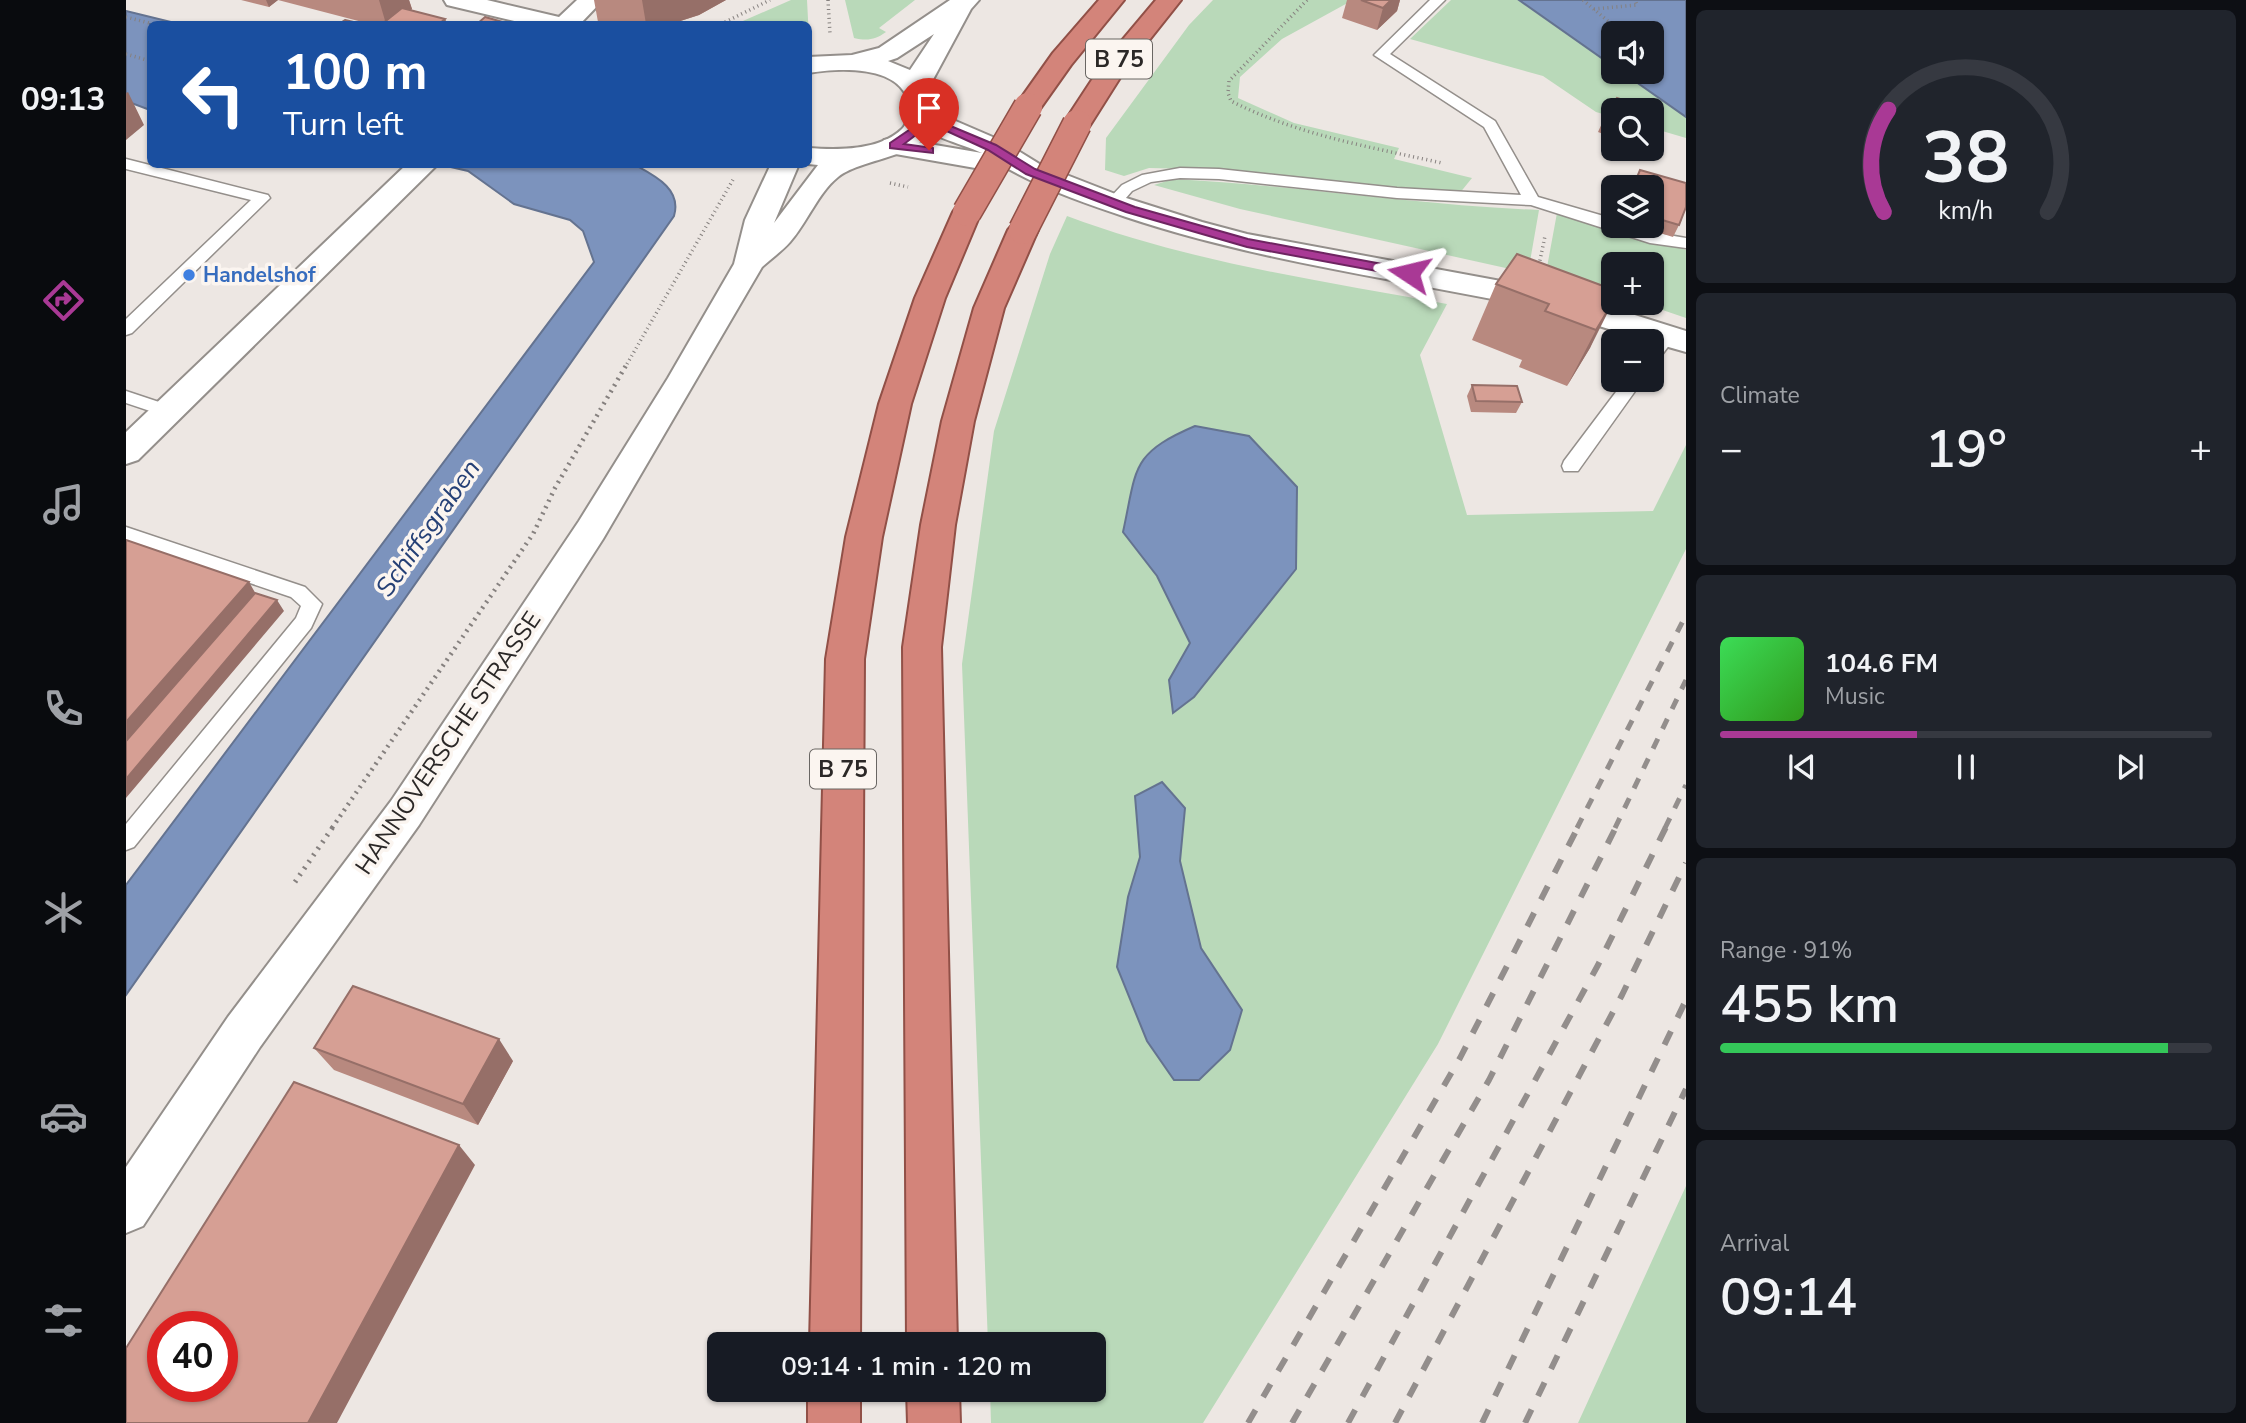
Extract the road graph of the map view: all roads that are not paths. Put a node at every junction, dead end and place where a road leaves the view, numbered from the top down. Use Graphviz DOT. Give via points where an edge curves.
graph roads {
  1 [pos="456,0"];
  2 [pos="591,0"];
  3 [pos="1112,0"];
  4 [pos="1169,0"];
  5 [pos="1438,0"];
  6 [pos="963,3"];
  7 [pos="544,21"];
  8 [pos="569,21"];
  9 [pos="856,62"];
  10 [pos="812,65"];
  11 [pos="919,102"];
  12 [pos="894,146"];
  13 [pos="812,156"];
  14 [pos="850,158"];
  15 [pos="126,164"];
  16 [pos="420,168"];
  17 [pos="783,168"];
  18 [pos="1031,171"];
  19 [pos="1532,200"];
  20 [pos="1113,203"];
  21 [pos="1601,221"];
  22 [pos="1653,238"];
  23 [pos="1686,243"];
  24 [pos="748,264"];
  25 [pos="126,329"];
  26 [pos="1668,345"];
  27 [pos="1625,392"];
  28 [pos="126,397"];
  29 [pos="168,411"];
  30 [pos="126,452"];
  31 [pos="1570,466"];
  32 [pos="126,534"];
  33 [pos="126,840"];
  34 [pos="126,1209"];
  35 [pos="835,1332"];
  36 [pos="932,1332"];
  37 [pos="834,1402"];
  38 [pos="933,1402"];
  39 [pos="834,1423"];
  40 [pos="933,1423"];
  1 -- 7 [label="main road"];
  2 -- 8 [label="main road"];
  3 -- 35 [label="highway, B 75, bridge" via="1028,107 967,212 930,298 895,404 864,537 845,659"];
  4 -- 36 [label="highway, B 75, bridge" via="1112,69 1077,124 1023,230 989,308 958,421 938,525 922,647"];
  5 -- 19 [label="lane" via="1381,55 1490,124"];
  6 -- 9 [label="main road" via="888,53"];
  6 -- 11 [label="main road" via="923,70"];
  9 -- 10 [label="main road"];
  9 -- 11 [label="main road" via="893,72"];
  11 -- 12 [label="main road" via="914,132"];
  11 -- 18 [label="main road" via="937,124"];
  12 -- 14 [label="main road"];
  12 -- 18 [label="main road"];
  13 -- 14 [label="main road"];
  14 -- 24 [label="main road, HANNOVERSCHE STRASSE" via="827,172 780,235"];
  15 -- 25 [label="lane" via="262,198"];
  16 -- 29 [label="main road"];
  17 -- 24 [label="main road, HANNOVERSCHE STRASSE" via="760,220"];
  18 -- 20 [label="main road"];
  19 -- 20 [label="lane" via="1180,173 1136,183"];
  19 -- 21 [label="lane"];
  20 -- 26 [label="main road" via="1247,243 1517,293"];
  22 -- 23 [label="lane"];
  24 -- 34 [label="main road, HANNOVERSCHE STRASSE" via="591,530 420,790 244,1032"];
  27 -- 31 [label="lane"];
  28 -- 29 [label="lane"];
  29 -- 30 [label="main road"];
  32 -- 33 [label="lane" via="298,592 312,604 304,622"];
  37 -- 39 [label="highway"];
  38 -- 40 [label="highway"];
}
